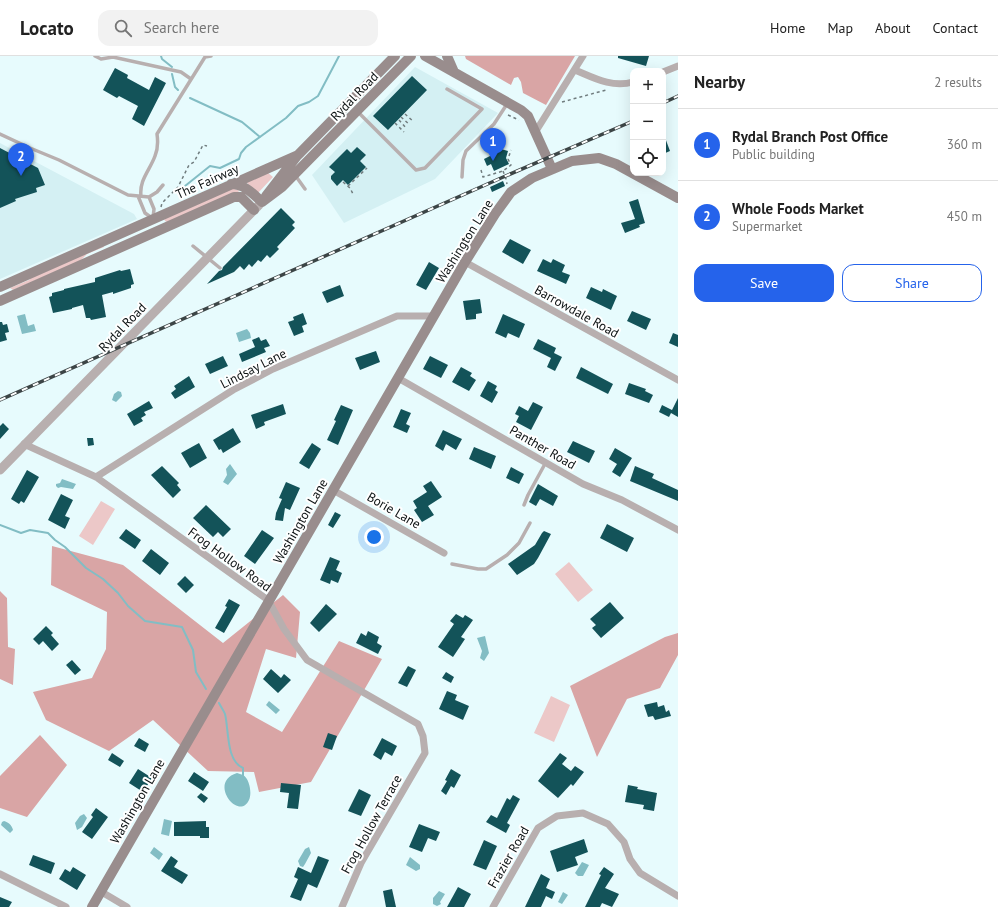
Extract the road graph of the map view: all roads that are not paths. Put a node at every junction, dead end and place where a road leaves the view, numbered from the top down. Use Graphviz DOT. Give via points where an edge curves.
graph roads {
  1 [pos="95,56"];
  2 [pos="211,56"];
  3 [pos="395,56"];
  4 [pos="411,56"];
  5 [pos="425,56"];
  6 [pos="447,56"];
  7 [pos="583,56"];
  8 [pos="205,57"];
  9 [pos="678,66"];
  10 [pos="575,70"];
  11 [pos="666,71"];
  12 [pos="454,72"];
  13 [pos="191,79"];
  14 [pos="630,83"];
  15 [pos="446,89"];
  16 [pos="507,103"];
  17 [pos="357,111"];
  18 [pos="536,131"];
  19 [pos="0,134"];
  20 [pos="298,155"];
  21 [pos="552,169"];
  22 [pos="291,171"];
  23 [pos="462,177"];
  24 [pos="231,184"];
  25 [pos="163,186"];
  26 [pos="305,189"];
  27 [pos="140,196"];
  28 [pos="149,197"];
  29 [pos="678,198"];
  30 [pos="258,206"];
  31 [pos="153,219"];
  32 [pos="158,231"];
  33 [pos="193,246"];
  34 [pos="208,257"];
  35 [pos="465,262"];
  36 [pos="220,268"];
  37 [pos="0,287"];
  38 [pos="0,301"];
  39 [pos="434,316"];
  40 [pos="398,378"];
  41 [pos="678,380"];
  42 [pos="24,444"];
  43 [pos="546,462"];
  44 [pos="0,470"];
  45 [pos="96,477"];
  46 [pos="333,490"];
  47 [pos="524,505"];
  48 [pos="530,523"];
  49 [pos="678,530"];
  50 [pos="444,552"];
  51 [pos="452,564"];
  52 [pos="268,600"];
  53 [pos="424,753"];
  54 [pos="0,874"];
  55 [pos="100,891"];
  56 [pos="678,896"];
  57 [pos="66,907"];
  58 [pos="92,907"];
  59 [pos="127,907"];
  60 [pos="342,907"];
  61 [pos="493,907"];
  1 -- 13 [label="lane" via="101,59 113,57 181,72"];
  2 -- 8 [label="lane"];
  3 -- 20 [label="main road, The Fairway"];
  4 -- 17 [label="main road, Rydal Road"];
  5 -- 12 [label="main road"];
  6 -- 12 [label="main road"];
  7 -- 10 [label="street"];
  8 -- 13 [label="lane"];
  9 -- 11 [label="street"];
  10 -- 14 [label="street" via="602,82"];
  10 -- 18 [label="street"];
  12 -- 16 [label="main road"];
  13 -- 27 [label="lane" via="157,134 156,155 144,176"];
  15 -- 17 [label="lane" via="482,109 425,168 416,170"];
  16 -- 18 [label="main road" via="528,116"];
  16 -- 23 [label="lane" via="494,124 466,151"];
  17 -- 22 [label="main road, Rydal Road"];
  18 -- 21 [label="main road"];
  19 -- 27 [label="lane" via="128,195"];
  20 -- 22 [label="main road, Rydal Road"];
  20 -- 24 [label="main road, The Fairway"];
  21 -- 29 [label="main road, Washington Lane" via="572,161 599,158 616,164"];
  21 -- 35 [label="main road, Washington Lane" via="511,192"];
  22 -- 26 [label="lane"];
  22 -- 30 [label="main road, Rydal Road" via="282,187"];
  24 -- 30 [label="main road" via="249,190"];
  24 -- 31 [label="main road, The Fairway"];
  25 -- 28 [label="lane"];
  27 -- 28 [label="lane"];
  27 -- 31 [label="lane" via="145,213"];
  28 -- 31 [label="lane" via="154,209"];
  30 -- 32 [label="main road, The Fairway" via="241,197 234,197"];
  30 -- 34 [label="street, Rydal Road"];
  31 -- 32 [label="main road"];
  31 -- 37 [label="main road, The Fairway"];
  32 -- 38 [label="main road, The Fairway"];
  33 -- 34 [label="lane"];
  34 -- 36 [label="lane"];
  34 -- 42 [label="street, Rydal Road"];
  35 -- 39 [label="main road, Washington Lane"];
  35 -- 41 [label="street, Barrowdale Road"];
  39 -- 40 [label="main road, Washington Lane"];
  39 -- 45 [label="street, Lindsay Lane" via="397,316 273,369 233,390"];
  40 -- 43 [label="street, Panther Road"];
  40 -- 46 [label="main road, Washington Lane"];
  42 -- 44 [label="street, Rydal Road"];
  42 -- 45 [label="street, Frog Hollow Road"];
  43 -- 47 [label="lane"];
  43 -- 49 [label="street, Panther Road" via="583,484 622,500"];
  45 -- 52 [label="street, Frog Hollow Road"];
  46 -- 50 [label="street, Borie Lane"];
  46 -- 52 [label="main road, Washington Lane"];
  48 -- 51 [label="lane" via="519,543 486,569"];
  52 -- 53 [label="street, Frog Hollow Road" via="284,629 307,660 418,724 423,736"];
  52 -- 55 [label="main road, Washington Lane"];
  53 -- 60 [label="street, Frog Hollow Terrace" via="361,863"];
  54 -- 57 [label="street"];
  55 -- 58 [label="main road, Washington Lane"];
  55 -- 59 [label="street"];
  56 -- 61 [label="street, Frazier Road" via="640,873 630,859 624,842 608,824 583,813 557,816 538,828"];
}
